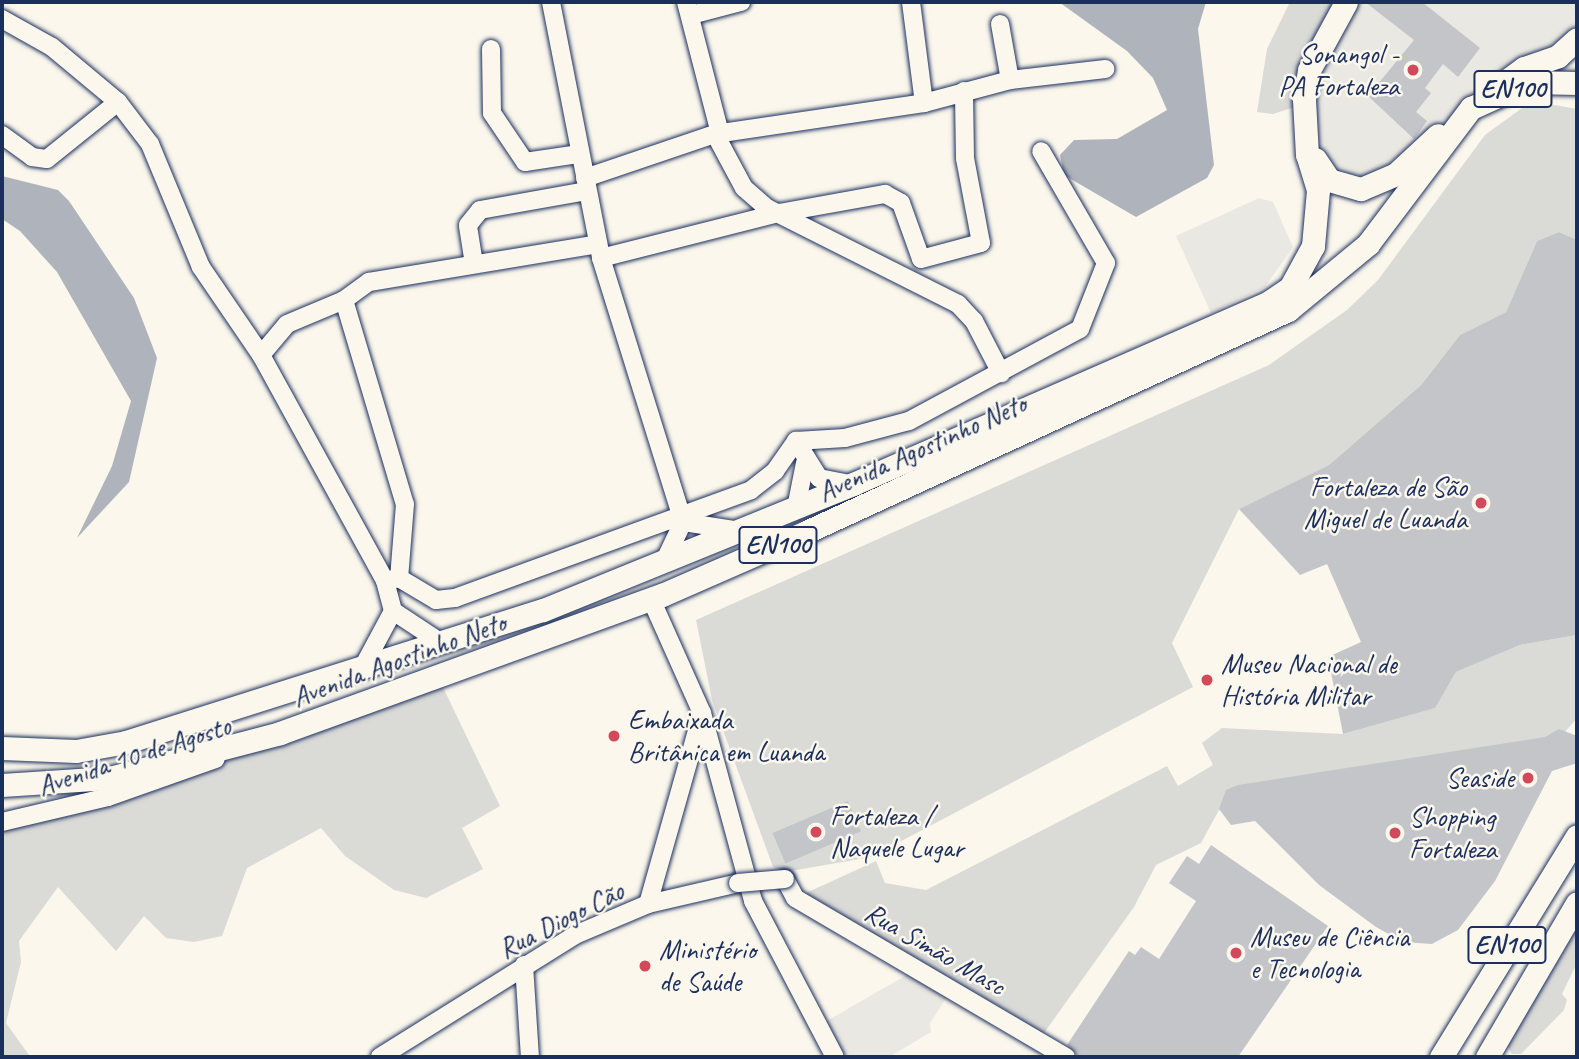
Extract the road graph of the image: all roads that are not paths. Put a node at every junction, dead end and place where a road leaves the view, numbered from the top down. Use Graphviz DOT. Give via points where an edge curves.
graph roads {
  1 [pos="551,2"];
  2 [pos="741,2"];
  3 [pos="911,2"];
  4 [pos="1346,2"];
  5 [pos="688,9"];
  6 [pos="4,24"];
  7 [pos="999,24"];
  8 [pos="1577,39"];
  9 [pos="491,49"];
  10 [pos="1105,69"];
  11 [pos="1010,80"];
  12 [pos="1577,83"];
  13 [pos="964,91"];
  14 [pos="1484,100"];
  15 [pos="118,102"];
  16 [pos="924,103"];
  17 [pos="1456,121"];
  18 [pos="717,133"];
  19 [pos="1304,134"];
  20 [pos="2,135"];
  21 [pos="1041,151"];
  22 [pos="579,154"];
  23 [pos="586,184"];
  24 [pos="779,213"];
  25 [pos="599,251"];
  26 [pos="921,259"];
  27 [pos="474,264"];
  28 [pos="911,283"];
  29 [pos="344,300"];
  30 [pos="261,355"];
  31 [pos="1001,373"];
  32 [pos="796,441"];
  33 [pos="805,463"];
  34 [pos="853,484"];
  35 [pos="797,503"];
  36 [pos="682,519"];
  37 [pos="736,530"];
  38 [pos="664,562"];
  39 [pos="392,580"];
  40 [pos="651,599"];
  41 [pos="393,611"];
  42 [pos="443,644"];
  43 [pos="364,665"];
  44 [pos="702,713"];
  45 [pos="280,733"];
  46 [pos="2,748"];
  47 [pos="2,785"];
  48 [pos="2,822"];
  49 [pos="1577,836"];
  50 [pos="785,879"];
  51 [pos="648,904"];
  52 [pos="1577,904"];
  53 [pos="524,965"];
  54 [pos="380,1057"];
  55 [pos="530,1057"];
  56 [pos="835,1057"];
  57 [pos="1066,1057"];
  58 [pos="1441,1057"];
  59 [pos="1487,1057"];
  1 -- 22 [label="street"];
  2 -- 5 [label="street"];
  3 -- 16 [label="street"];
  4 -- 19 [label="main road, Avenida Agostinho Neto / EN100" via="1309,70"];
  5 -- 18 [label="street"];
  6 -- 15 [label="street" via="52,47"];
  7 -- 11 [label="street"];
  8 -- 14 [label="main road" via="1558,56 1517,72"];
  9 -- 22 [label="street" via="492,113 524,162"];
  10 -- 11 [label="street"];
  11 -- 13 [label="street"];
  12 -- 14 [label="main road, Avenida Agostinho Neto / EN100" via="1529,82"];
  13 -- 16 [label="street"];
  13 -- 26 [label="street" via="965,158 982,243"];
  14 -- 17 [label="main road, Avenida Agostinho Neto / EN100"];
  15 -- 20 [label="street" via="47,159 32,157"];
  15 -- 30 [label="street" via="150,144 201,267"];
  16 -- 18 [label="street"];
  17 -- 19 [label="main road" via="1396,174 1361,189 1329,180"];
  17 -- 40 [label="main road, Avenida Agostinho Neto / EN100" via="1368,244 1288,310 1076,412"];
  18 -- 23 [label="street"];
  18 -- 24 [label="street" via="744,188"];
  19 -- 34 [label="main road, Avenida Agostinho Neto / EN100" via="1320,220 1313,246 1290,288 1238,318"];
  21 -- 31 [label="street" via="1106,262 1080,329"];
  22 -- 23 [label="street"];
  23 -- 25 [label="street"];
  23 -- 27 [label="street" via="480,210 468,225"];
  24 -- 25 [label="street"];
  24 -- 26 [label="street" via="895,196"];
  24 -- 28 [label="street"];
  25 -- 27 [label="street"];
  25 -- 36 [label="street"];
  26 -- 28 [label="street"];
  27 -- 29 [label="street" via="388,276"];
  28 -- 31 [label="street" via="958,304 974,321"];
  29 -- 30 [label="street" via="287,324"];
  29 -- 39 [label="street" via="404,504"];
  30 -- 39 [label="street"];
  31 -- 32 [label="street" via="909,421 845,438"];
  32 -- 33 [label="street"];
  32 -- 36 [label="street" via="775,471 751,491"];
  33 -- 34 [label="street" via="819,478"];
  33 -- 35 [label="street"];
  34 -- 35 [label="main road, Avenida Agostinho Neto / EN100"];
  35 -- 37 [label="main road, Avenida Agostinho Neto / EN100"];
  36 -- 37 [label="street"];
  36 -- 38 [label="street"];
  36 -- 39 [label="street" via="450,600 436,600"];
  37 -- 38 [label="main road, Avenida Agostinho Neto / EN100"];
  38 -- 42 [label="main road, Avenida Agostinho Neto / EN100"];
  39 -- 41 [label="street"];
  40 -- 44 [label="street"];
  40 -- 45 [label="main road, Avenida Agostinho Neto / EN100"];
  41 -- 42 [label="street"];
  41 -- 43 [label="street"];
  42 -- 43 [label="main road, Avenida Agostinho Neto / EN100"];
  43 -- 46 [label="main road, Avenida Agostinho Neto / EN100" via="126,742 76,751"];
  44 -- 51 [label="street"];
  44 -- 56 [label="street" via="753,901"];
  45 -- 47 [label="main road, Avenida Agostinho Neto / EN100" via="109,778"];
  45 -- 48 [label="street, Avenida 10 de Agosto" via="107,797"];
  49 -- 58 [label="main road, EN100"];
  50 -- 51 [label="street, Rua Diogo Cão, bridge" via="738,883"];
  50 -- 57 [label="street, Rua Simão Masc" via="795,898"];
  51 -- 53 [label="street, Rua Diogo Cão" via="575,935"];
  52 -- 59 [label="main road, EN100"];
  53 -- 54 [label="street, Rua Diogo Cão"];
  53 -- 55 [label="street"];
}
